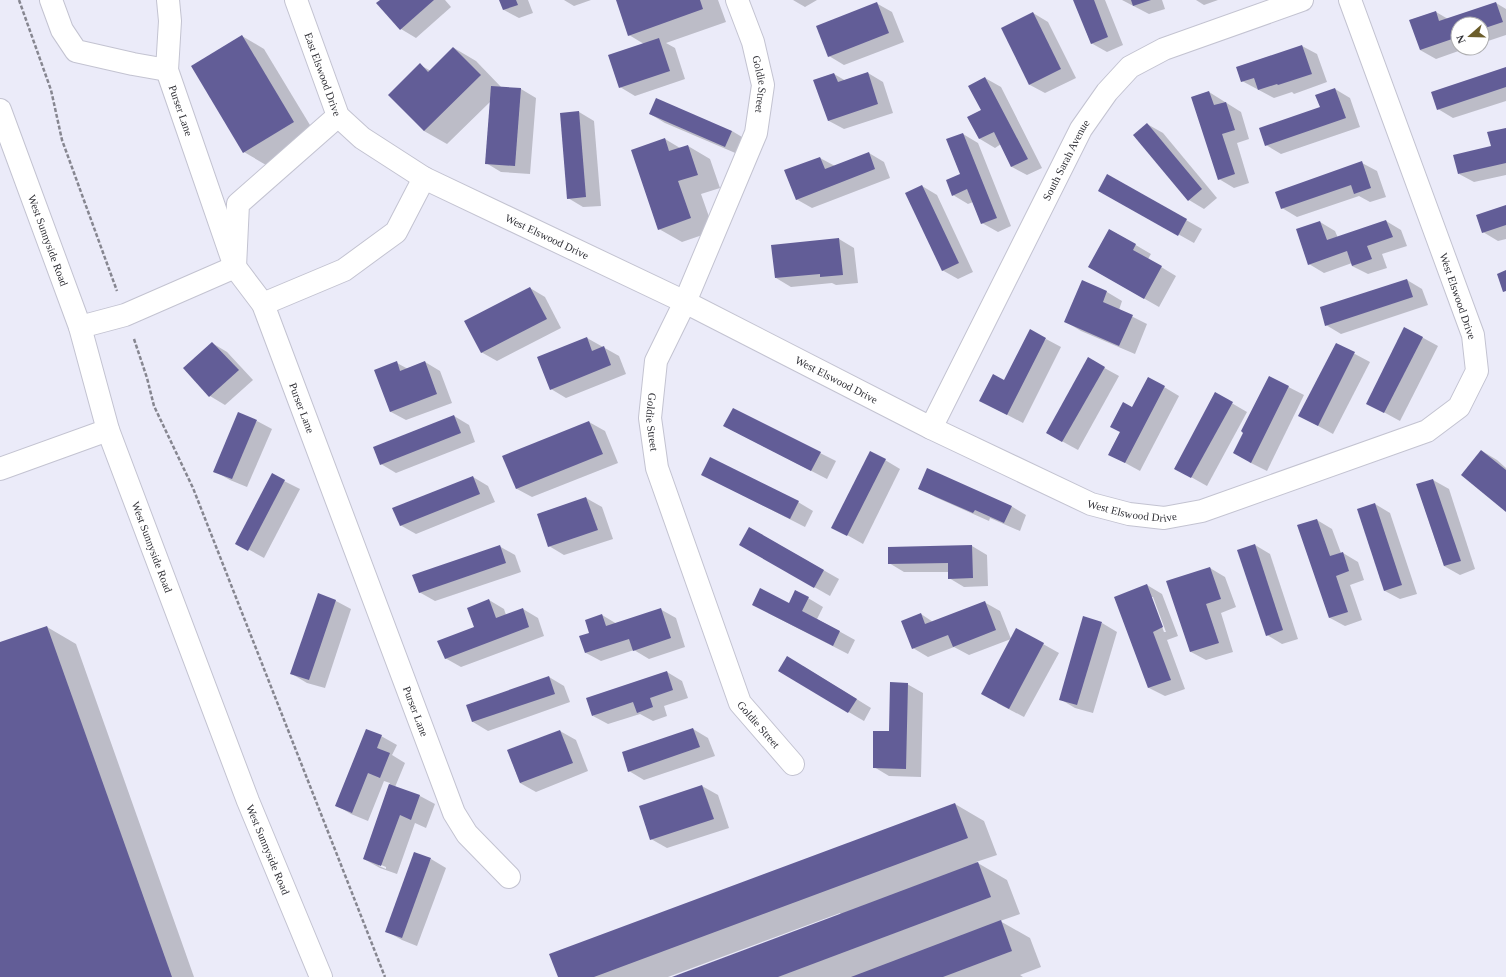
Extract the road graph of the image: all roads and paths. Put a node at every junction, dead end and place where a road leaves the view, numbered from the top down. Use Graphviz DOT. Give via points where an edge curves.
graph roads {
  1 [pos="19,0"];
  2 [pos="51,0"];
  3 [pos="168,0"];
  4 [pos="296,0"];
  5 [pos="737,0"];
  6 [pos="1302,0"];
  7 [pos="1350,0"];
  8 [pos="167,70"];
  9 [pos="0,110"];
  10 [pos="338,116"];
  11 [pos="424,178"];
  12 [pos="104,255"];
  13 [pos="235,267"];
  14 [pos="685,302"];
  15 [pos="264,304"];
  16 [pos="80,327"];
  17 [pos="149,383"];
  18 [pos="931,428"];
  19 [pos="108,430"];
  20 [pos="0,469"];
  21 [pos="793,764"];
  22 [pos="509,877"];
  23 [pos="321,977"];
  24 [pos="385,977"];
  1 -- 12 [label="path" via="51,90 62,140"];
  2 -- 8 [label="street, Purser Lane" via="62,30 76,50"];
  3 -- 8 [label="street" via="170,21"];
  4 -- 10 [label="street, East Elswood Drive"];
  5 -- 14 [label="street, Goldie Street" via="753,42 763,85 756,133"];
  6 -- 18 [label="street, South Sarah Avenue" via="1164,49 1130,67 1107,92 1081,129"];
  7 -- 18 [label="street, West Elswood Drive" via="1474,335 1477,371 1459,407 1427,431 1202,511 1164,518 1129,514 1091,504"];
  8 -- 13 [label="street, Purser Lane"];
  9 -- 16 [label="street, West Sunnyside Road"];
  10 -- 11 [label="street, East Elswood Drive" via="362,138"];
  10 -- 13 [label="street" via="238,204"];
  11 -- 14 [label="street, West Elswood Drive"];
  11 -- 15 [label="street" via="396,232 344,270"];
  13 -- 15 [label="street, Purser Lane"];
  13 -- 16 [label="street" via="125,315"];
  14 -- 18 [label="street, West Elswood Drive"];
  14 -- 21 [label="street, Goldie Street" via="656,361 650,418 657,468 740,703"];
  15 -- 22 [label="street, Purser Lane" via="454,812 467,834"];
  16 -- 19 [label="street, West Sunnyside Road"];
  17 -- 24 [label="path" via="154,406 196,495"];
  19 -- 20 [label="street"];
  19 -- 23 [label="street, West Sunnyside Road" via="248,801"];
}
